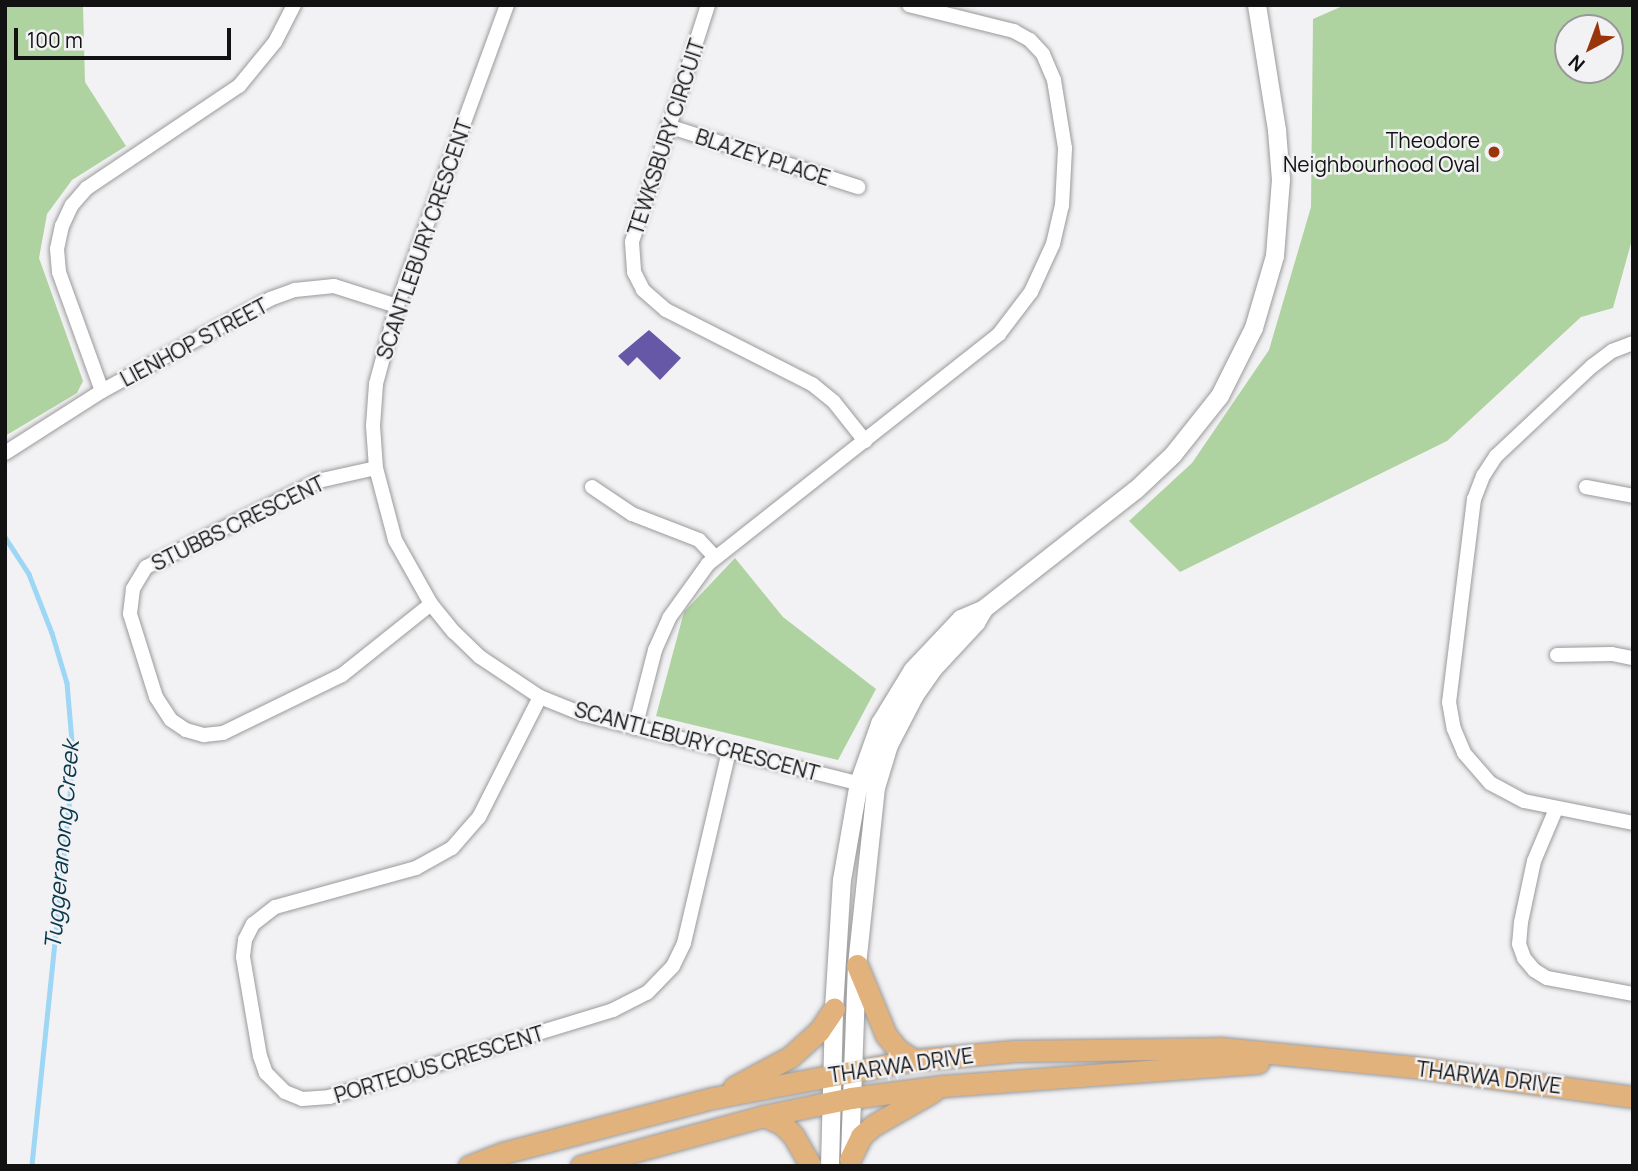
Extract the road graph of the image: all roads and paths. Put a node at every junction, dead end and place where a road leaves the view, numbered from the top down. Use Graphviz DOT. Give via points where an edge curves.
graph roads {
  1 [pos="294,5"];
  2 [pos="507,5"];
  3 [pos="708,5"];
  4 [pos="909,5"];
  5 [pos="1257,5"];
  6 [pos="668,126"];
  7 [pos="858,187"];
  8 [pos="397,306"];
  9 [pos="1633,343"];
  10 [pos="102,391"];
  11 [pos="865,441"];
  12 [pos="5,453"];
  13 [pos="376,468"];
  14 [pos="592,487"];
  15 [pos="1586,487"];
  16 [pos="1633,496"];
  17 [pos="715,557"];
  18 [pos="431,604"];
  19 [pos="1557,655"];
  20 [pos="1633,658"];
  21 [pos="540,696"];
  22 [pos="635,728"];
  23 [pos="729,751"];
  24 [pos="867,785"];
  25 [pos="1556,808"];
  26 [pos="1633,823"];
  27 [pos="857,965"];
  28 [pos="1633,994"];
  29 [pos="834,1009"];
  30 [pos="914,1060"];
  31 [pos="1344,1061"];
  32 [pos="842,1072"];
  33 [pos="943,1086"];
  34 [pos="1633,1097"];
  35 [pos="713,1098"];
  36 [pos="841,1100"];
  37 [pos="764,1116"];
  38 [pos="843,1164"];
  39 [pos="469,1166"];
  40 [pos="581,1166"];
  41 [pos="811,1166"];
  1 -- 10 [label="street" via="275,42 239,86 88,188 67,216 57,249 59,272"];
  2 -- 8 [label="street, SCANTLEBURY CRESCENT"];
  3 -- 6 [label="street, TEWKSBURY CIRCUIT"];
  4 -- 11 [label="street" via="1014,31 1043,54 1054,80 1065,148 1065,187 1048,256 1016,314 974,356"];
  5 -- 24 [label="street" via="1277,130 1281,205 1263,304 1244,352 1220,396 1173,456 984,609 915,695"];
  6 -- 7 [label="street, BLAZEY PLACE"];
  6 -- 11 [label="street, TEWKSBURY CIRCUIT" via="632,242 634,272 643,290 666,310 812,384 834,402"];
  8 -- 10 [label="street, LIENHOP STREET" via="334,286 295,290 270,299"];
  8 -- 13 [label="street, SCANTLEBURY CRESCENT" via="376,384"];
  9 -- 25 [label="street" via="1592,366 1496,456 1474,499 1450,689 1454,729 1464,753 1490,783 1524,802"];
  10 -- 12 [label="street, LIENHOP STREET"];
  11 -- 17 [label="street"];
  13 -- 18 [label="street, SCANTLEBURY CRESCENT" via="396,540"];
  13 -- 18 [label="street, STUBBS CRESCENT" via="318,481 146,567 133,589 130,614 156,697 171,720 186,730 204,735 223,733 342,675"];
  14 -- 17 [label="street" via="632,514 699,540"];
  15 -- 16 [label="street"];
  17 -- 22 [label="street" via="669,618 655,650"];
  18 -- 21 [label="street, SCANTLEBURY CRESCENT" via="480,657"];
  19 -- 20 [label="street"];
  21 -- 22 [label="street, SCANTLEBURY CRESCENT" via="582,714"];
  21 -- 23 [label="street, PORTEOUS CRESCENT" via="479,817 452,848 416,868 275,907 253,924 243,957 260,1056 266,1073 285,1092 302,1098 329,1097 613,1010 647,993 665,976 684,943"];
  22 -- 23 [label="street, SCANTLEBURY CRESCENT"];
  23 -- 24 [label="street, SCANTLEBURY CRESCENT"];
  24 -- 27 [label="street"];
  24 -- 29 [label="street" via="842,880"];
  25 -- 26 [label="street"];
  25 -- 28 [label="street" via="1534,861 1521,922 1524,958 1547,978"];
  27 -- 30 [label="main road" via="886,1035"];
  27 -- 32 [label="street"];
  29 -- 32 [label="street"];
  29 -- 35 [label="main road" via="819,1031 790,1057"];
  30 -- 31 [label="main road, THARWA DRIVE" via="1015,1051 1220,1048"];
  30 -- 32 [label="main road, THARWA DRIVE"];
  31 -- 33 [label="main road, THARWA DRIVE" via="1222,1064"];
  31 -- 34 [label="main road, THARWA DRIVE"];
  32 -- 35 [label="main road, THARWA DRIVE"];
  32 -- 36 [label="street"];
  33 -- 36 [label="main road, THARWA DRIVE"];
  33 -- 38 [label="main road" via="874,1125"];
  35 -- 39 [label="main road, THARWA DRIVE"];
  36 -- 37 [label="main road, THARWA DRIVE"];
  36 -- 38 [label="street"];
  37 -- 40 [label="main road, THARWA DRIVE"];
  37 -- 41 [label="main road" via="793,1135"];
}
